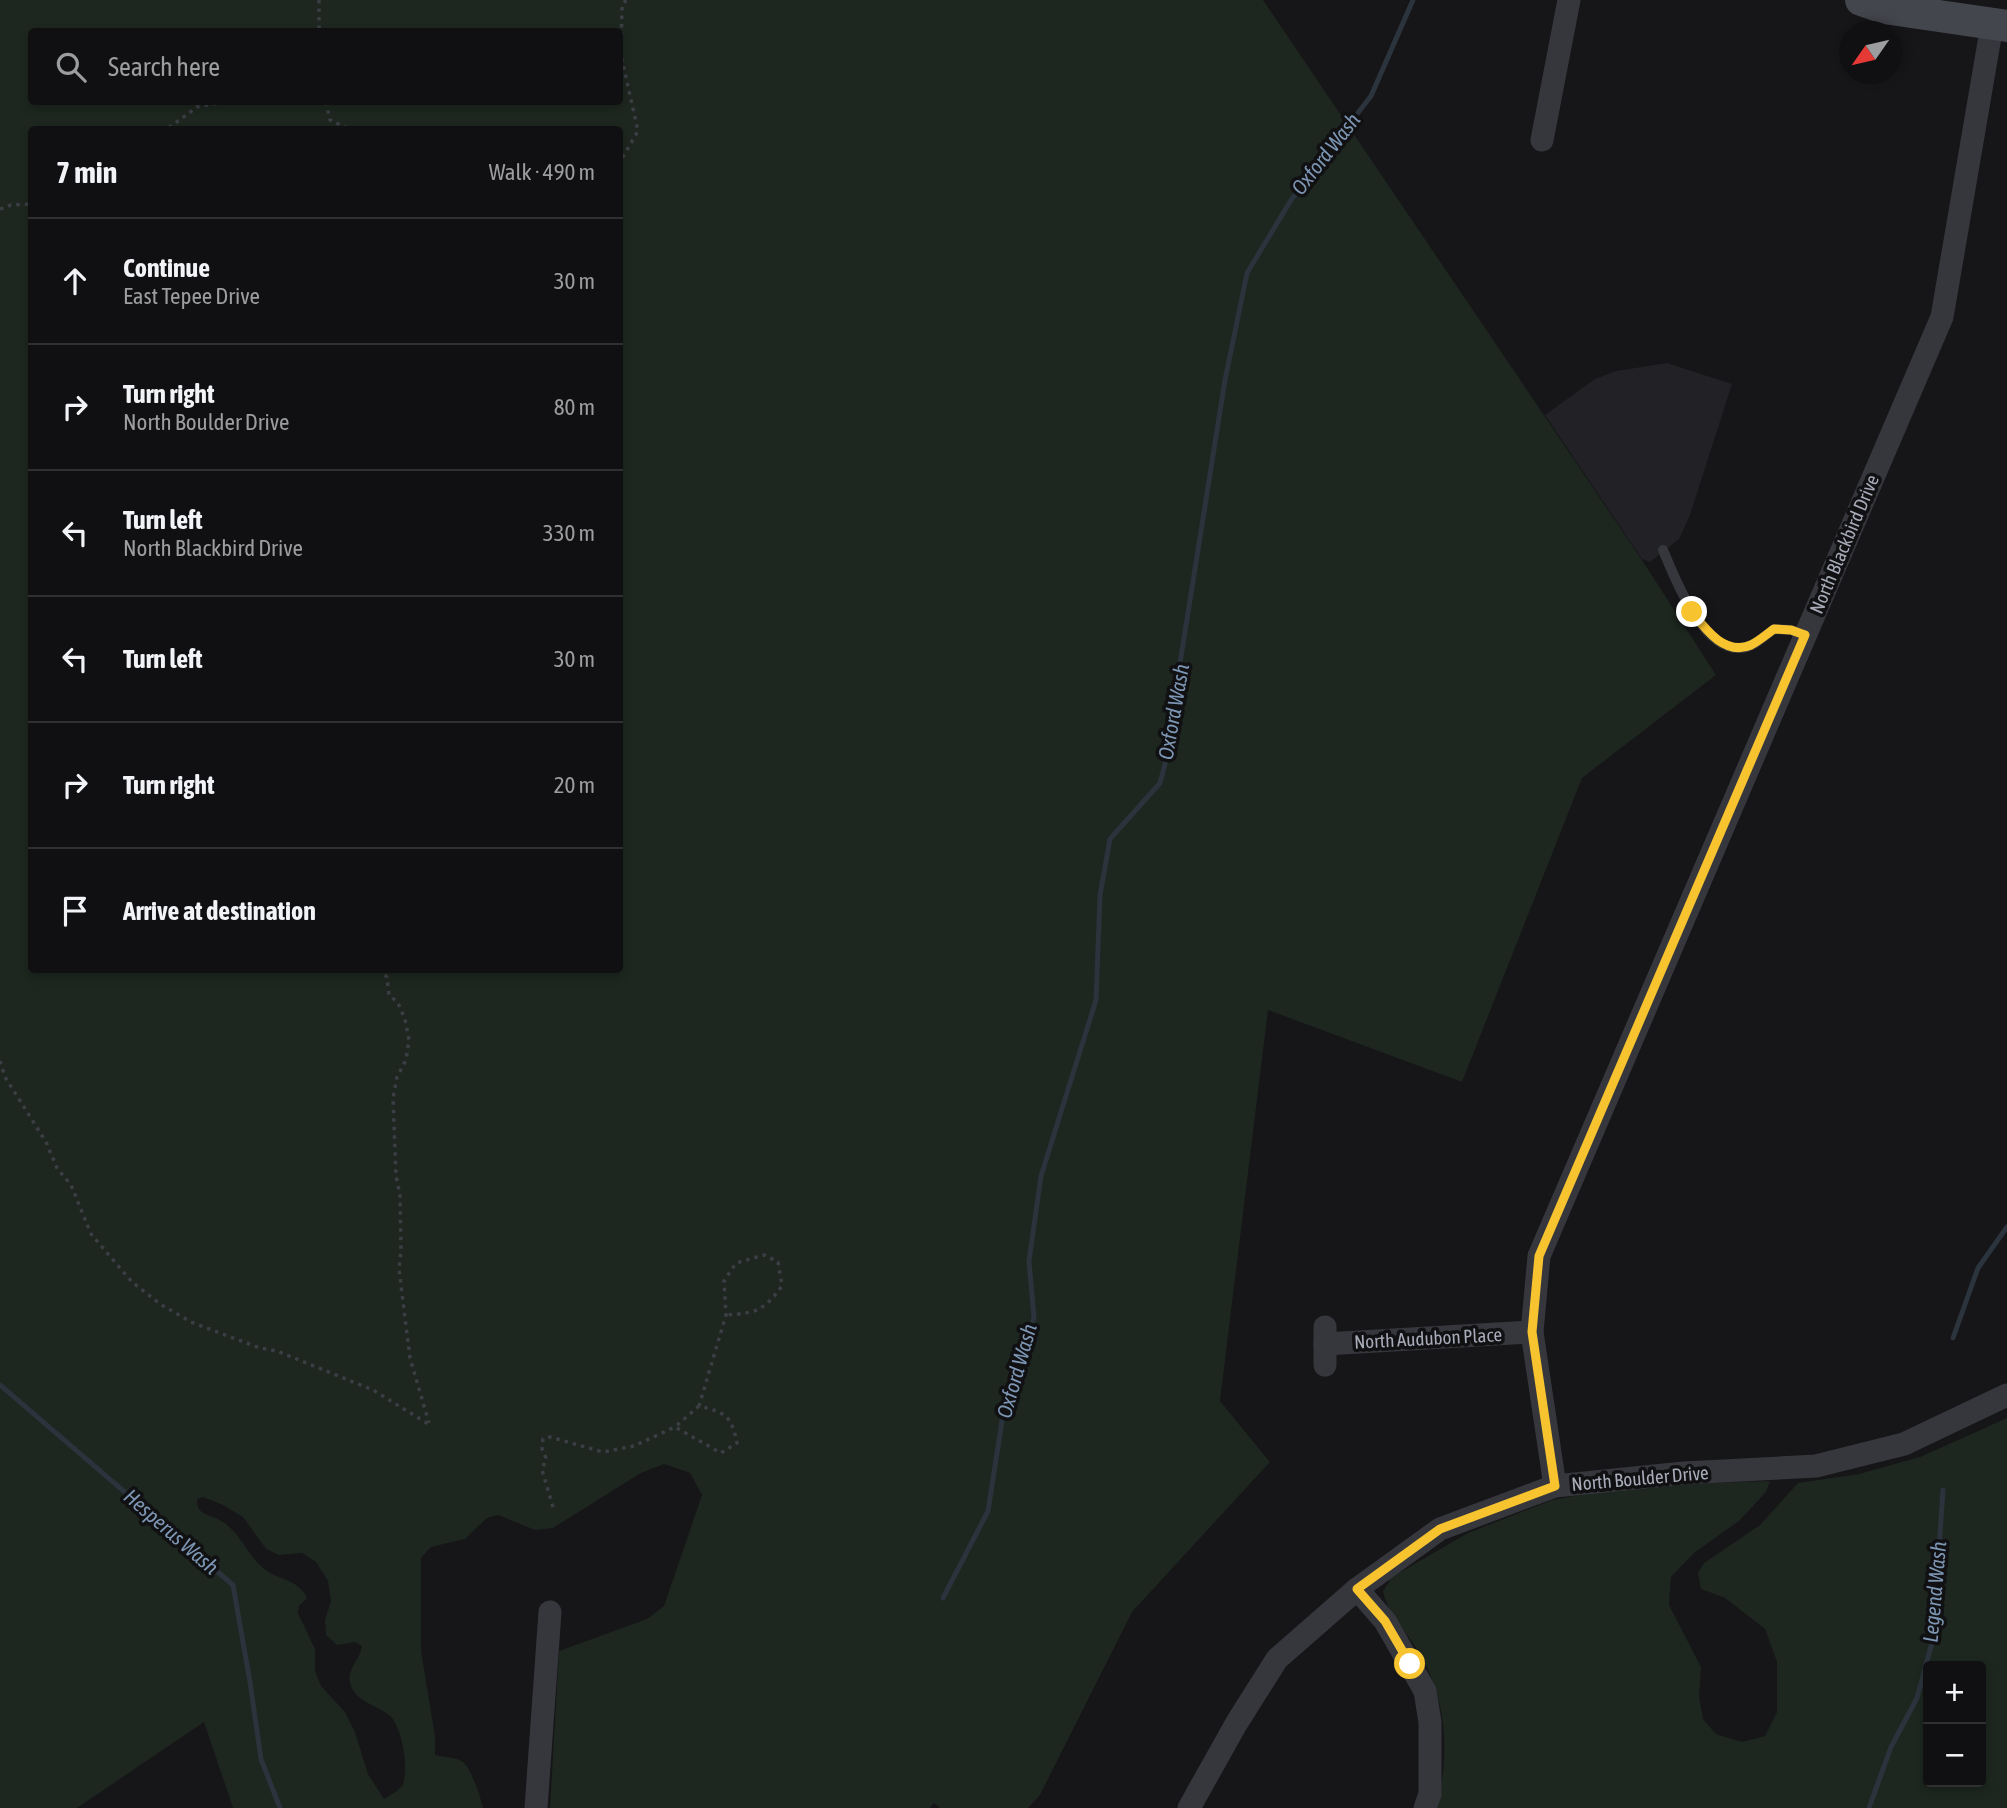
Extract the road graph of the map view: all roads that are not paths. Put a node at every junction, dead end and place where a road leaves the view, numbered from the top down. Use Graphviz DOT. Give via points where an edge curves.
graph roads {
  1 [pos="1569,0"];
  2 [pos="1861,0"];
  3 [pos="2000,26"];
  4 [pos="1542,140"];
  5 [pos="1663,550"];
  6 [pos="1805,635"];
  7 [pos="1532,1332"];
  8 [pos="1325,1345"];
  9 [pos="2007,1395"];
  10 [pos="1555,1486"];
  11 [pos="1357,1589"];
  12 [pos="550,1612"];
  13 [pos="536,1808"];
  14 [pos="1189,1808"];
  15 [pos="1425,1808"];
  1 -- 4 [label="street"];
  2 -- 3 [label="street" via="1884,8"];
  3 -- 6 [label="street, North Blackbird Drive" via="1942,317"];
  5 -- 6 [label="lane" via="1692,612 1725,645 1753,645 1774,629"];
  6 -- 7 [label="street, North Blackbird Drive" via="1539,1256"];
  7 -- 8 [label="street, North Audubon Place"];
  7 -- 10 [label="street, North Blackbird Drive"];
  9 -- 10 [label="street, North Boulder Drive" via="1904,1444 1816,1466"];
  10 -- 11 [label="street, North Boulder Drive" via="1440,1529"];
  11 -- 14 [label="street, North Boulder Drive" via="1277,1660"];
  11 -- 15 [label="street" via="1385,1621 1425,1691 1430,1794"];
  12 -- 13 [label="street"];
}
